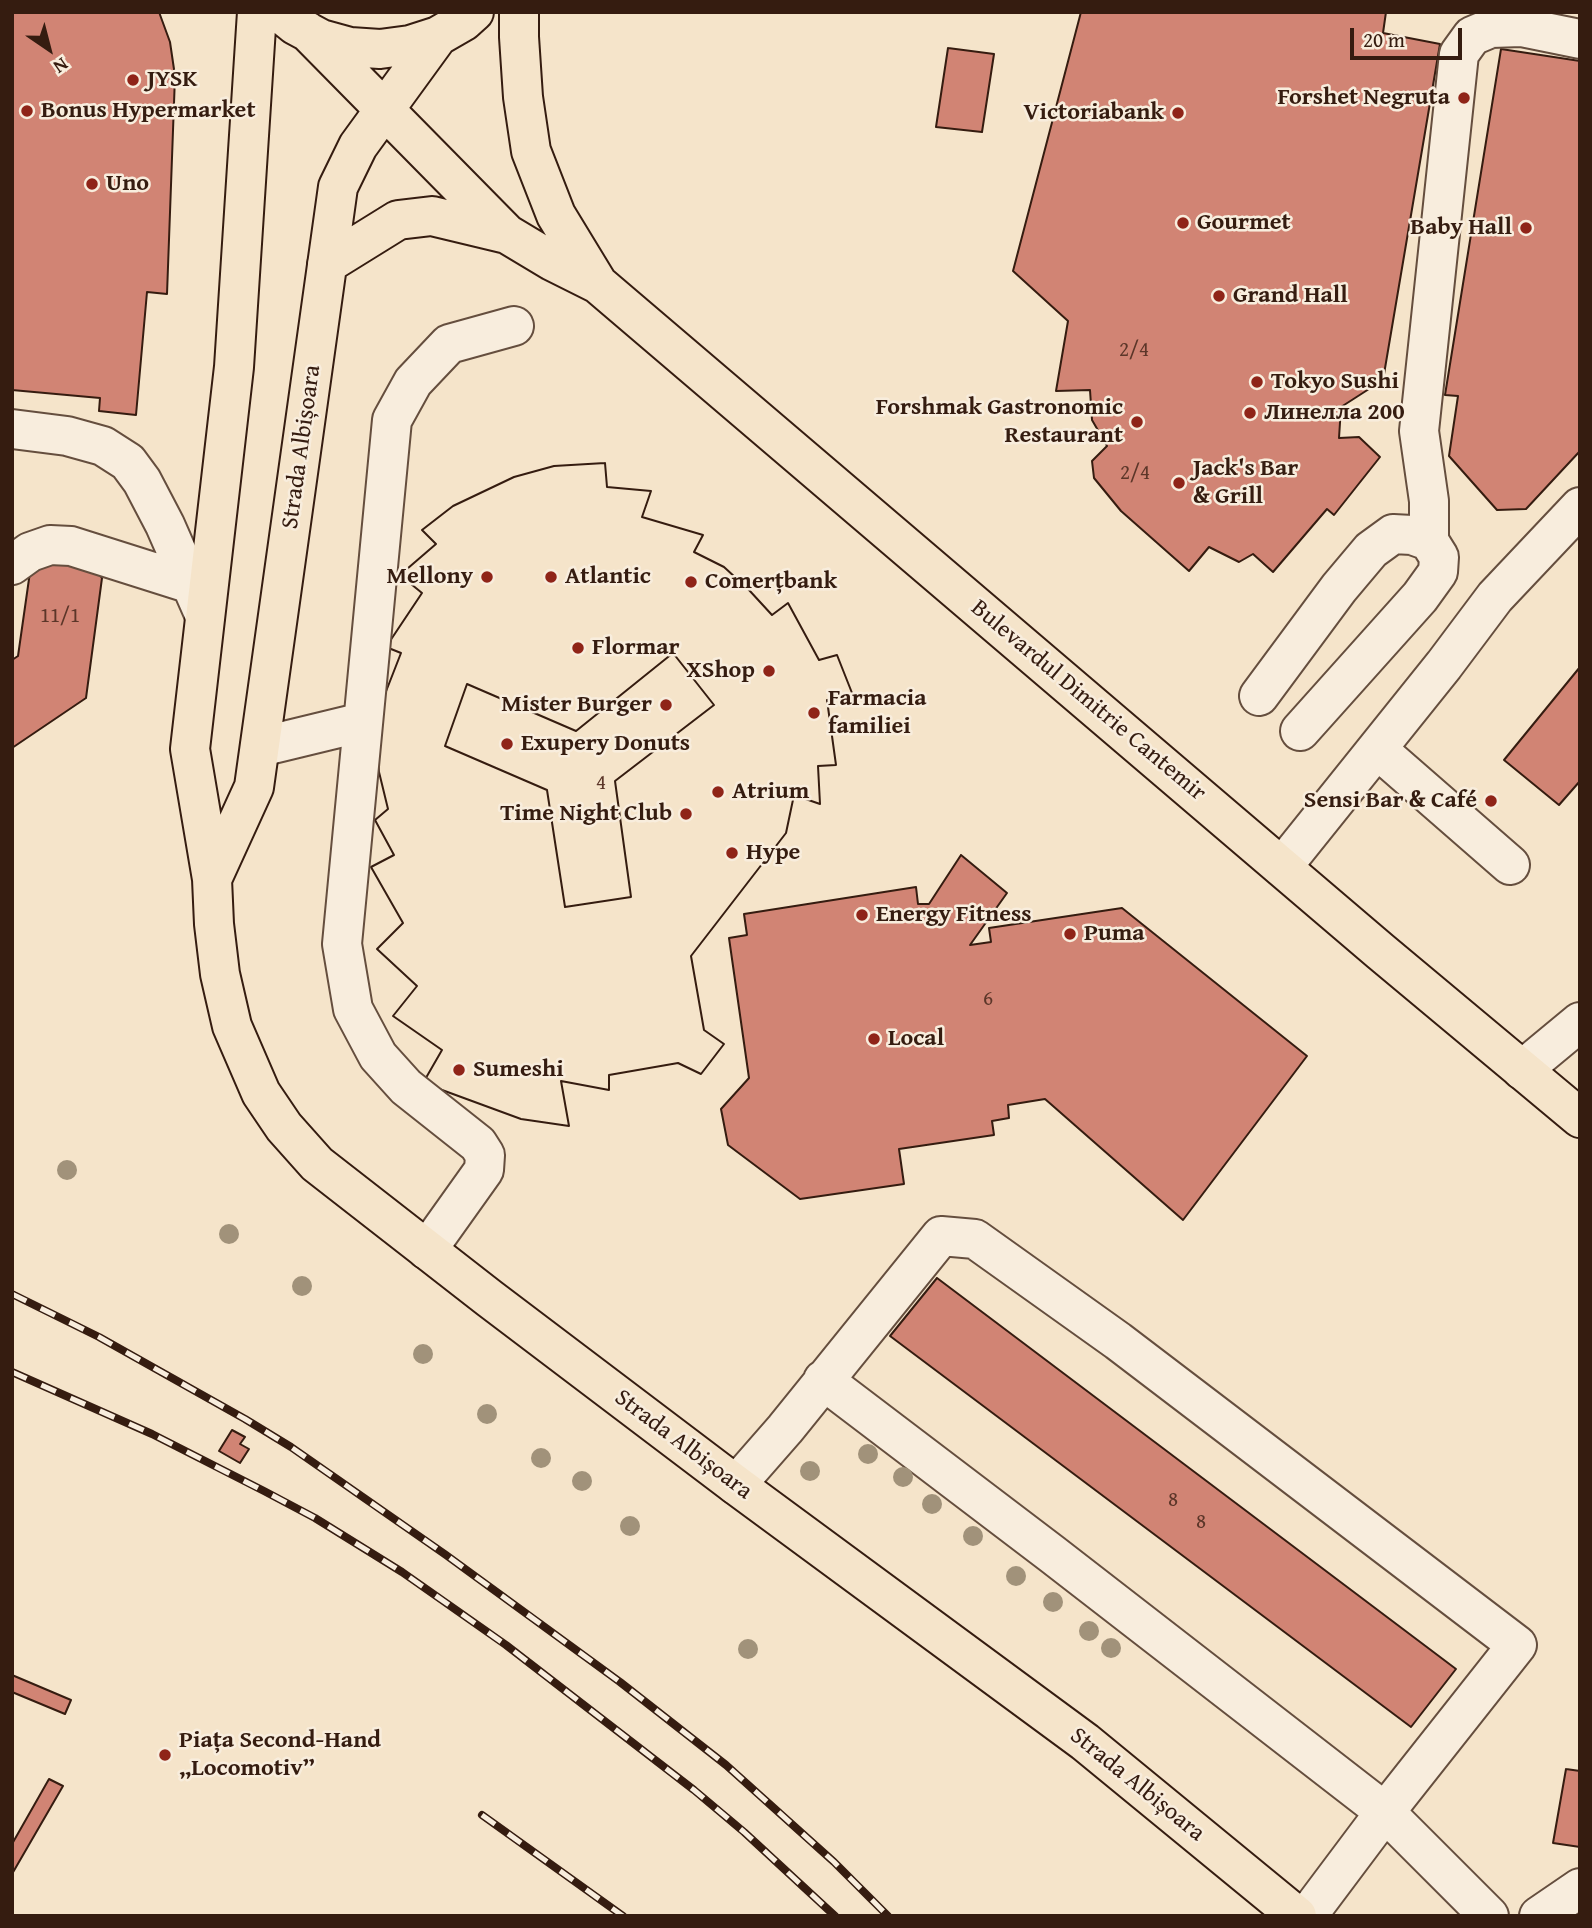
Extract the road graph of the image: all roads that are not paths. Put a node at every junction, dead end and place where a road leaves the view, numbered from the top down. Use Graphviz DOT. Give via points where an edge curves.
graph roads {
  1 [pos="257,12"];
  2 [pos="474,12"];
  3 [pos="519,12"];
  4 [pos="293,22"];
  5 [pos="438,36"];
  6 [pos="1580,39"];
  7 [pos="385,109"];
  8 [pos="507,234"];
  9 [pos="327,264"];
  10 [pos="598,284"];
  11 [pos="514,326"];
  12 [pos="12,429"];
  13 [pos="1580,507"];
  14 [pos="1429,541"];
  15 [pos="12,565"];
  16 [pos="198,600"];
  17 [pos="1259,695"];
  18 [pos="363,722"];
  19 [pos="1300,731"];
  20 [pos="260,747"];
  21 [pos="1377,749"];
  22 [pos="1510,865"];
  23 [pos="1282,867"];
  24 [pos="212,879"];
  25 [pos="1580,1022"];
  26 [pos="1522,1070"];
  27 [pos="1580,1118"];
  28 [pos="427,1250"];
  29 [pos="823,1380"];
  30 [pos="736,1485"];
  31 [pos="1385,1812"];
  32 [pos="1580,1888"];
  33 [pos="1297,1916"];
  34 [pos="1307,1916"];
  35 [pos="1489,1916"];
  36 [pos="1539,1916"];
  1 -- 16 [label="main road, Strada Albișoara" via="233,367"];
  2 -- 5 [label="main road"];
  3 -- 10 [label="main road, Bulevardul Dimitrie Cantemir" via="531,151 555,215"];
  4 -- 5 [label="main road" via="321,39 350,47 410,46"];
  4 -- 7 [label="main road, Bulevardul Dimitrie Cantemir"];
  5 -- 7 [label="main road, Strada Albișoara"];
  6 -- 14 [label="lane" via="1521,27 1491,28 1472,36 1459,54 1419,431 1429,501"];
  7 -- 8 [label="main road, Bulevardul Dimitrie Cantemir"];
  7 -- 9 [label="main road, Strada Albișoara" via="358,146 338,187"];
  8 -- 9 [label="main road" via="432,216 398,220"];
  8 -- 10 [label="main road, Bulevardul Dimitrie Cantemir"];
  9 -- 20 [label="main road, Strada Albișoara"];
  10 -- 23 [label="main road, Bulevardul Dimitrie Cantemir"];
  11 -- 18 [label="lane" via="449,344 412,382 392,421"];
  12 -- 16 [label="lane" via="103,446 128,462 166,525"];
  13 -- 21 [label="lane" via="1495,597"];
  14 -- 17 [label="lane" via="1393,534 1371,550"];
  14 -- 19 [label="lane" via="1439,557 1438,572"];
  15 -- 16 [label="lane" via="50,545 71,546"];
  16 -- 24 [label="main road, Strada Albișoara" via="190,749"];
  18 -- 20 [label="lane"];
  18 -- 28 [label="lane" via="342,944 353,1009 378,1056 406,1087 478,1144 485,1156 484,1170"];
  20 -- 24 [label="main road, Strada Albișoara" via="254,787"];
  21 -- 22 [label="lane"];
  21 -- 23 [label="lane"];
  23 -- 26 [label="main road, Bulevardul Dimitrie Cantemir"];
  24 -- 28 [label="main road, Strada Albișoara" via="220,974 232,1026 261,1093 317,1164"];
  25 -- 26 [label="lane"];
  26 -- 27 [label="main road, Bulevardul Dimitrie Cantemir"];
  28 -- 30 [label="main road, Strada Albișoara"];
  29 -- 30 [label="lane"];
  29 -- 31 [label="lane"];
  29 -- 31 [label="lane" via="941,1236 975,1240 1118,1341 1517,1645"];
  30 -- 33 [label="main road, Strada Albișoara" via="1085,1742"];
  31 -- 34 [label="lane"];
  31 -- 35 [label="lane"];
  32 -- 36 [label="lane"];
}
